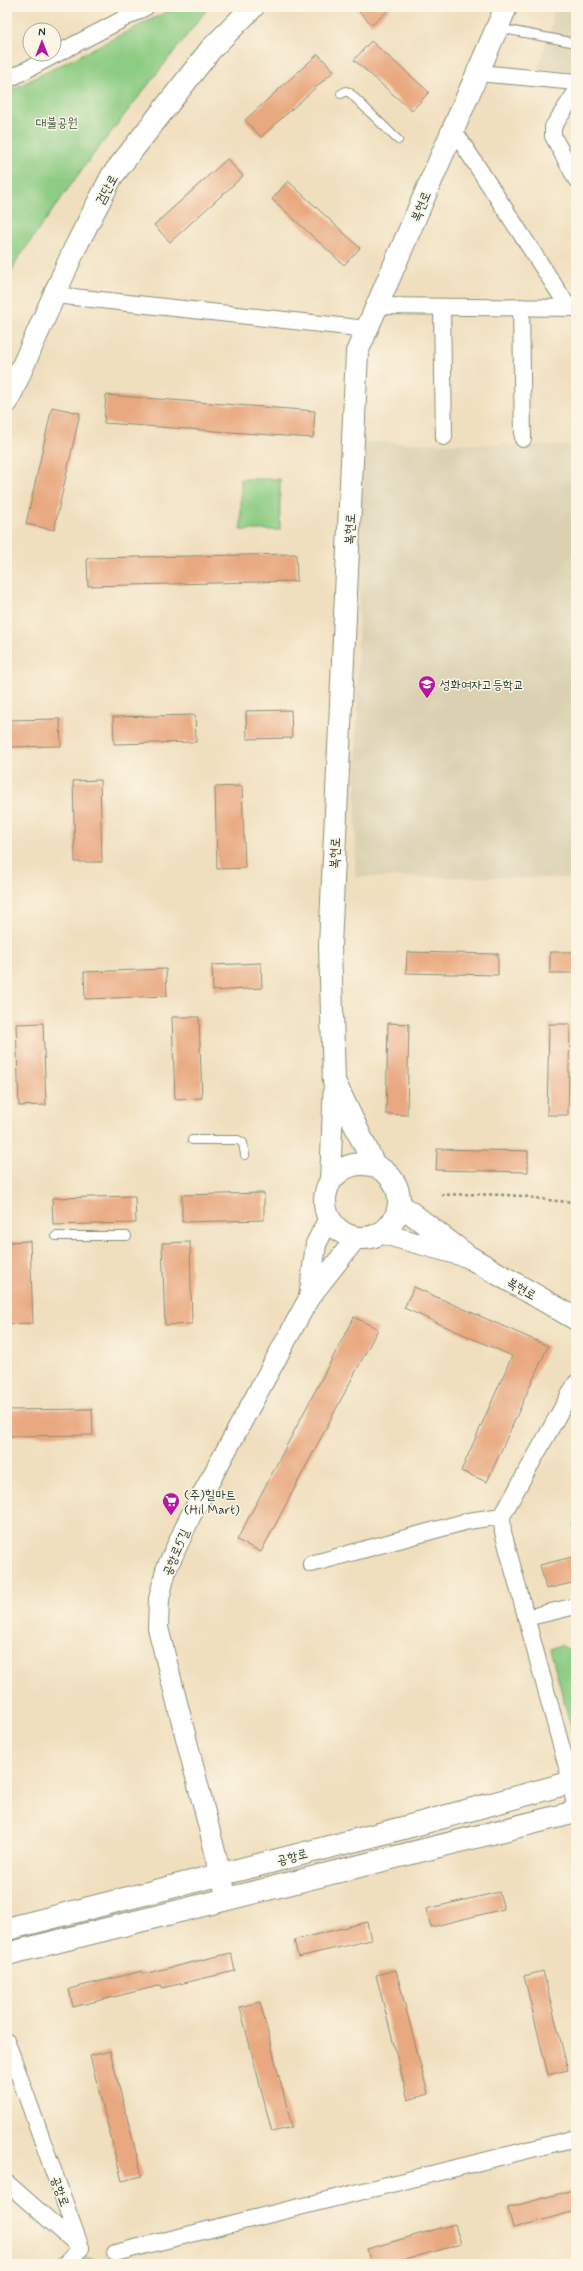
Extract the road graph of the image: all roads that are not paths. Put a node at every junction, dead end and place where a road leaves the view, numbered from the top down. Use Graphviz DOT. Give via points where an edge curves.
graph roads {
  1 [pos="146,7"];
  2 [pos="253,7"];
  3 [pos="506,7"];
  4 [pos="497,28"];
  5 [pos="576,43"];
  6 [pos="478,73"];
  7 [pos="7,80"];
  8 [pos="576,82"];
  9 [pos="576,92"];
  10 [pos="341,94"];
  11 [pos="453,129"];
  12 [pos="398,140"];
  13 [pos="576,179"];
  14 [pos="54,295"];
  15 [pos="376,306"];
  16 [pos="442,307"];
  17 [pos="521,307"];
  18 [pos="572,308"];
  19 [pos="367,329"];
  20 [pos="7,402"];
  21 [pos="444,437"];
  22 [pos="523,440"];
  23 [pos="334,1081"];
  24 [pos="192,1140"];
  25 [pos="245,1155"];
  26 [pos="374,1165"];
  27 [pos="330,1182"];
  28 [pos="399,1204"];
  29 [pos="329,1218"];
  30 [pos="380,1233"];
  31 [pos="56,1236"];
  32 [pos="127,1236"];
  33 [pos="357,1237"];
  34 [pos="469,1257"];
  35 [pos="309,1298"];
  36 [pos="576,1319"];
  37 [pos="576,1383"];
  38 [pos="502,1516"];
  39 [pos="311,1564"];
  40 [pos="576,1606"];
  41 [pos="526,1618"];
  42 [pos="573,1782"];
  43 [pos="576,1813"];
  44 [pos="221,1874"];
  45 [pos="227,1899"];
  46 [pos="7,1929"];
  47 [pos="7,1954"];
  48 [pos="7,2042"];
  49 [pos="576,2138"];
  50 [pos="7,2183"];
  51 [pos="81,2248"];
  52 [pos="115,2253"];
  53 [pos="65,2264"];
  1 -- 7 [label="street"];
  2 -- 14 [label="main road, 검단로" via="211,49 112,176"];
  3 -- 4 [label="main road, 복현로"];
  4 -- 5 [label="lane"];
  4 -- 6 [label="main road, 복현로"];
  6 -- 8 [label="street"];
  6 -- 11 [label="main road, 복현로"];
  9 -- 13 [label="street" via="553,127 553,136"];
  10 -- 12 [label="lane" via="350,92"];
  11 -- 15 [label="main road, 복현로"];
  11 -- 18 [label="street"];
  14 -- 19 [label="street"];
  14 -- 20 [label="main road, 검단로"];
  15 -- 16 [label="street"];
  15 -- 19 [label="main road, 복현로"];
  16 -- 17 [label="street"];
  16 -- 21 [label="street"];
  17 -- 18 [label="street"];
  17 -- 22 [label="street"];
  19 -- 23 [label="main road, 복현로" via="357,352 330,938"];
  23 -- 26 [label="main road"];
  23 -- 27 [label="street"];
  24 -- 25 [label="lane" via="238,1140 243,1143"];
  26 -- 27 [label="main road" via="361,1163 349,1166 338,1172"];
  26 -- 28 [label="main road" via="385,1171 394,1181 399,1192"];
  27 -- 29 [label="main road" via="325,1206"];
  28 -- 30 [label="main road" via="393,1220"];
  28 -- 34 [label="main road, 복현로"];
  29 -- 33 [label="main road" via="346,1234"];
  29 -- 35 [label="street" via="316,1244"];
  30 -- 33 [label="main road" via="369,1237"];
  30 -- 34 [label="street"];
  31 -- 32 [label="lane"];
  33 -- 35 [label="street"];
  34 -- 36 [label="main road, 복현로"];
  35 -- 44 [label="street, 공항로5길" via="190,1517 166,1570 159,1599 158,1628"];
  37 -- 38 [label="street"];
  38 -- 39 [label="street" via="468,1521"];
  38 -- 41 [label="street" via="503,1532"];
  40 -- 41 [label="street"];
  41 -- 42 [label="street"];
  42 -- 43 [label="street"];
  42 -- 44 [label="main road, 공항로"];
  43 -- 45 [label="main road, 공항로"];
  44 -- 45 [label="street, 공항로5길"];
  44 -- 46 [label="main road, 공항로"];
  45 -- 47 [label="main road, 공항로"];
  48 -- 51 [label="street, 공항로"];
  49 -- 52 [label="street"];
  50 -- 51 [label="street, 공항로"];
  51 -- 53 [label="street"];
}
